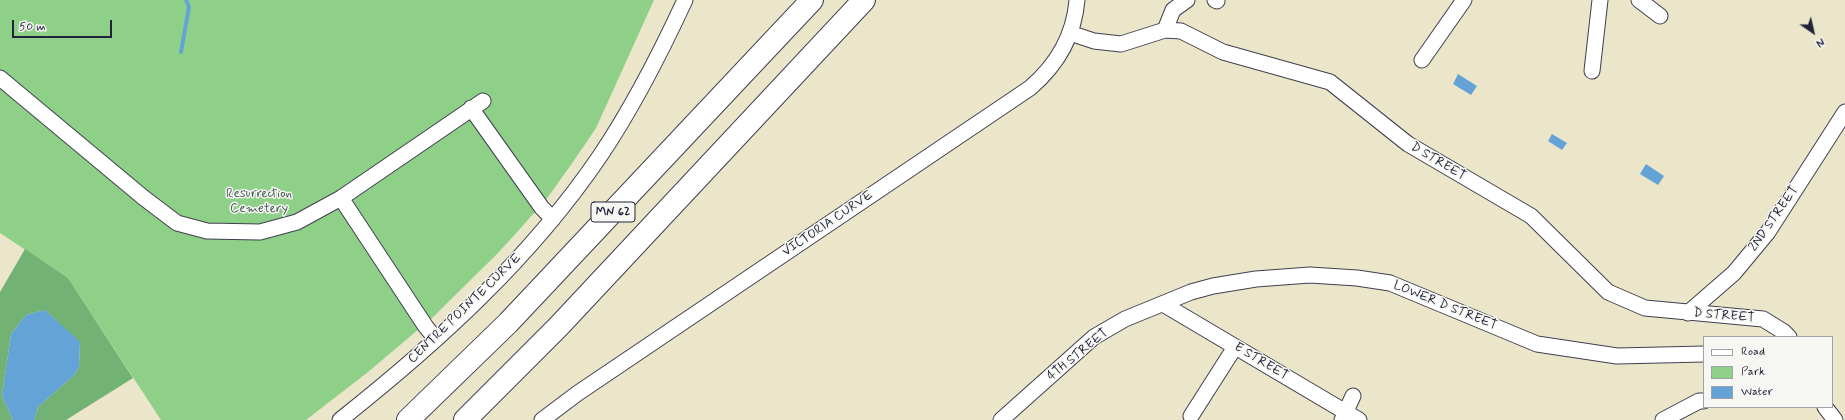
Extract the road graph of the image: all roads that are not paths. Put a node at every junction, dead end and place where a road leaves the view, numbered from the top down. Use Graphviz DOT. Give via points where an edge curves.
graph roads {
  1 [pos="685,0"];
  2 [pos="812,0"];
  3 [pos="864,0"];
  4 [pos="1077,0"];
  5 [pos="1187,0"];
  6 [pos="1464,0"];
  7 [pos="1600,0"];
  8 [pos="1638,0"];
  9 [pos="1660,16"];
  10 [pos="1165,30"];
  11 [pos="1070,33"];
  12 [pos="1422,60"];
  13 [pos="1592,71"];
  14 [pos="0,78"];
  15 [pos="1845,112"];
  16 [pos="341,198"];
  17 [pos="553,219"];
  18 [pos="1163,304"];
  19 [pos="1688,312"];
  20 [pos="1788,336"];
  21 [pos="436,339"];
  22 [pos="1236,347"];
  23 [pos="1703,354"];
  24 [pos="1353,396"];
  25 [pos="1703,401"];
  26 [pos="1826,408"];
  27 [pos="1191,416"];
  28 [pos="1344,416"];
  29 [pos="340,420"];
  30 [pos="408,420"];
  31 [pos="465,420"];
  32 [pos="542,420"];
  33 [pos="1001,420"];
  34 [pos="1359,420"];
  35 [pos="1663,420"];
  36 [pos="1835,420"];
  1 -- 17 [label="street, CENTRE POINTE CURVE" via="630,108 596,161"];
  2 -- 30 [label="highway, MN 62" via="513,318"];
  3 -- 31 [label="highway, MN 62" via="553,332"];
  4 -- 11 [label="street, VICTORIA CURVE"];
  5 -- 10 [label="street" via="1173,10"];
  6 -- 12 [label="street"];
  7 -- 13 [label="street"];
  8 -- 9 [label="street"];
  10 -- 11 [label="street, D STREET" via="1121,44 1094,41"];
  10 -- 19 [label="street, D STREET" via="1181,31 1223,52 1330,82 1408,144 1531,216 1608,292 1645,308"];
  11 -- 32 [label="street, VICTORIA CURVE" via="1055,63 1030,88 578,393"];
  14 -- 16 [label="street" via="144,198 178,223 207,231 260,232 297,222"];
  15 -- 19 [label="street, 2ND STREET" via="1768,232 1734,273"];
  16 -- 17 [label="street" via="477,105 542,208"];
  16 -- 21 [label="street"];
  17 -- 21 [label="street, CENTRE POINTE CURVE" via="493,285"];
  18 -- 22 [label="street, E STREET"];
  18 -- 23 [label="street, LOWER D STREET" via="1213,286 1256,279 1310,275 1357,278 1390,283 1537,344 1617,356"];
  18 -- 33 [label="street, 4TH STREET" via="1125,319 1094,337"];
  19 -- 20 [label="street, D STREET" via="1763,319"];
  21 -- 29 [label="street, CENTRE POINTE CURVE"];
  22 -- 27 [label="street"];
  22 -- 28 [label="street, E STREET"];
  24 -- 28 [label="street"];
  25 -- 35 [label="street"];
  26 -- 36 [label="street"];
  28 -- 34 [label="street, E STREET"];
}
